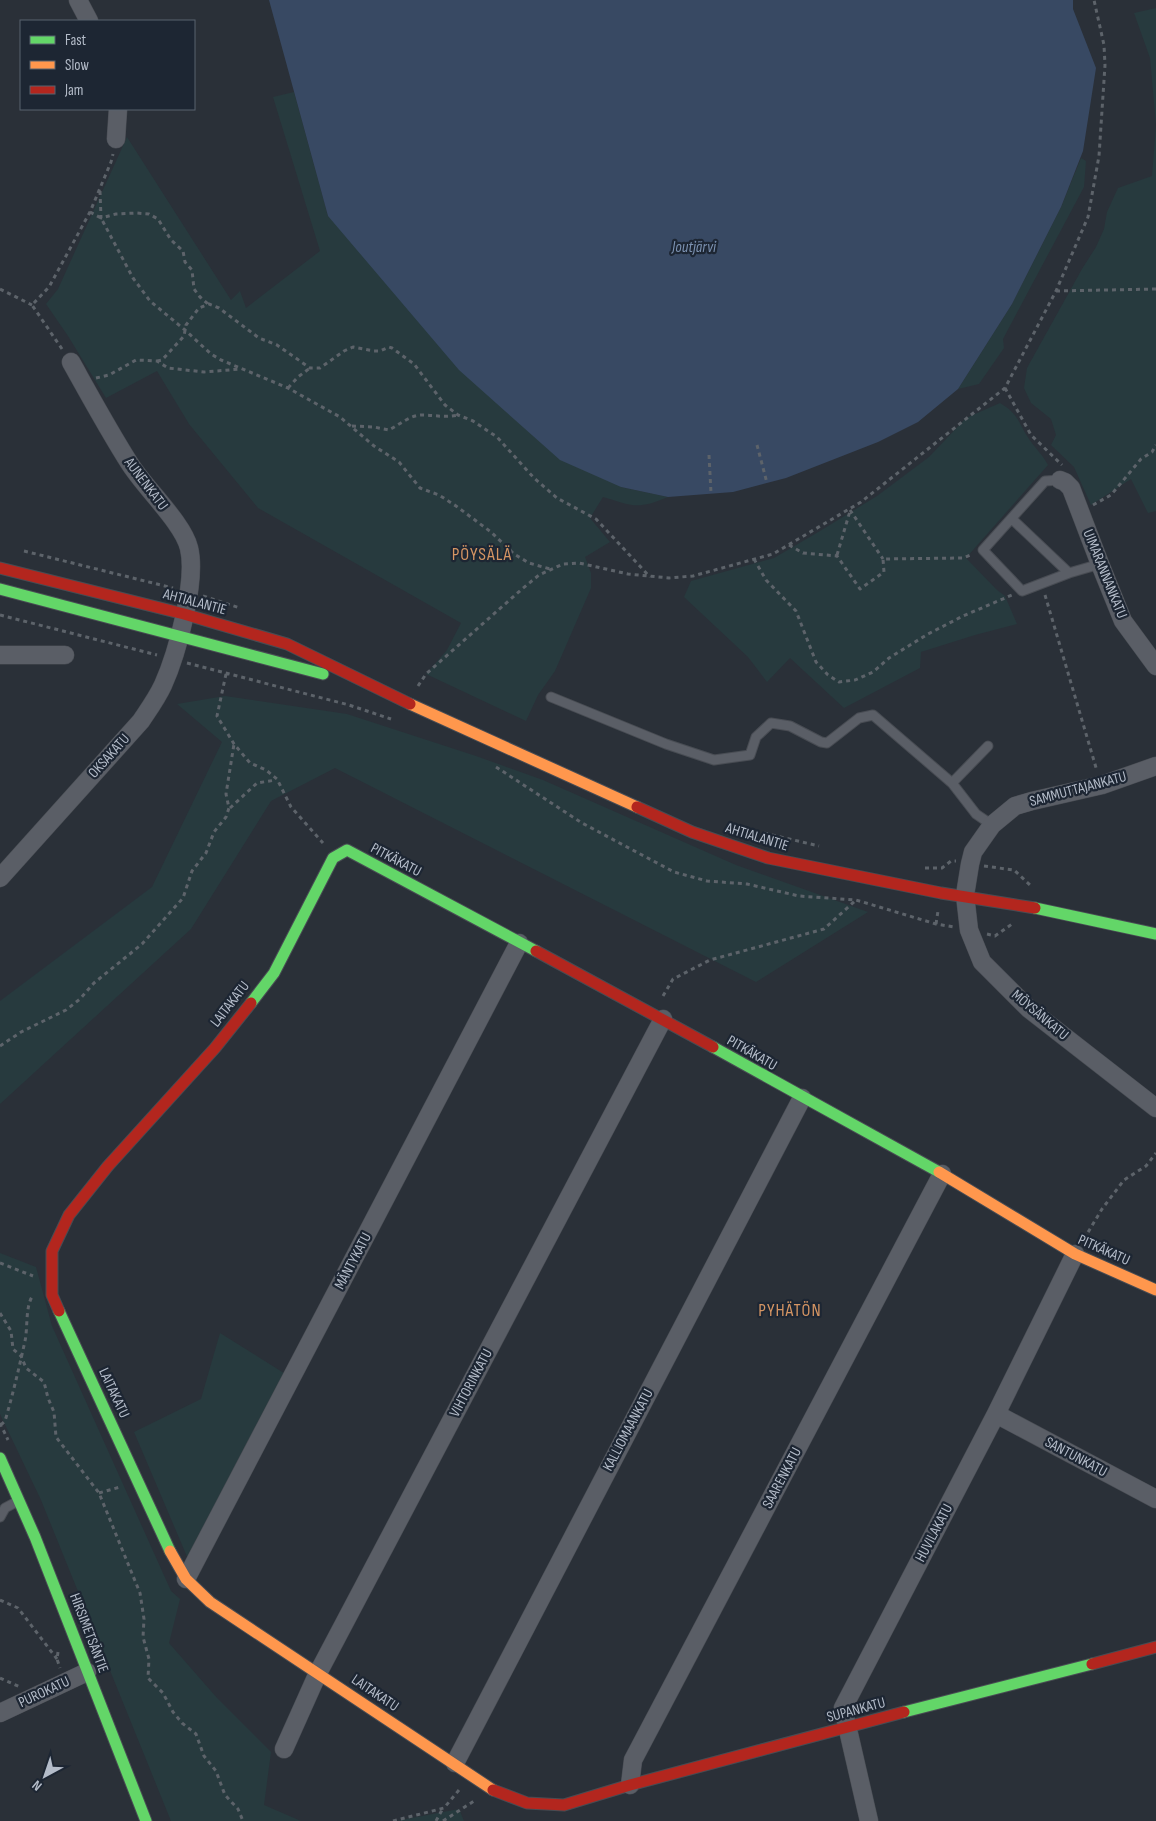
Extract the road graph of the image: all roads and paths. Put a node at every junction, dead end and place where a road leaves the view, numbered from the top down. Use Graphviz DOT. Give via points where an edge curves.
graph roads {
  1 [pos="78,0"];
  2 [pos="1094,0"];
  3 [pos="88,20"];
  4 [pos="118,110"];
  5 [pos="116,139"];
  6 [pos="100,188"];
  7 [pos="90,212"];
  8 [pos="101,218"];
  9 [pos="0,289"];
  10 [pos="1156,289"];
  11 [pos="1056,291"];
  12 [pos="208,304"];
  13 [pos="32,306"];
  14 [pos="185,330"];
  15 [pos="157,361"];
  16 [pos="71,362"];
  17 [pos="241,368"];
  18 [pos="310,368"];
  19 [pos="84,385"];
  20 [pos="288,388"];
  21 [pos="1005,388"];
  22 [pos="458,415"];
  23 [pos="351,426"];
  24 [pos="757,445"];
  25 [pos="1156,445"];
  26 [pos="709,454"];
  27 [pos="1061,473"];
  28 [pos="766,483"];
  29 [pos="711,493"];
  30 [pos="1088,507"];
  31 [pos="850,510"];
  32 [pos="1012,519"];
  33 [pos="788,545"];
  34 [pos="983,550"];
  35 [pos="837,556"];
  36 [pos="754,559"];
  37 [pos="883,559"];
  38 [pos="1100,564"];
  39 [pos="0,568"];
  40 [pos="551,569"];
  41 [pos="1069,573"];
  42 [pos="651,577"];
  43 [pos="1042,585"];
  44 [pos="0,589"];
  45 [pos="1022,591"];
  46 [pos="184,614"];
  47 [pos="0,615"];
  48 [pos="179,636"];
  49 [pos="0,655"];
  50 [pos="65,655"];
  51 [pos="173,659"];
  52 [pos="1156,666"];
  53 [pos="226,674"];
  54 [pos="374,688"];
  55 [pos="416,689"];
  56 [pos="551,697"];
  57 [pos="394,721"];
  58 [pos="234,744"];
  59 [pos="988,746"];
  60 [pos="1156,766"];
  61 [pos="496,767"];
  62 [pos="277,779"];
  63 [pos="952,782"];
  64 [pos="1102,785"];
  65 [pos="229,808"];
  66 [pos="992,825"];
  67 [pos="333,858"];
  68 [pos="970,864"];
  69 [pos="942,868"];
  70 [pos="0,878"];
  71 [pos="1036,890"];
  72 [pos="964,895"];
  73 [pos="856,900"];
  74 [pos="936,924"];
  75 [pos="1156,934"];
  76 [pos="519,943"];
  77 [pos="658,1017"];
  78 [pos="0,1046"];
  79 [pos="802,1098"];
  80 [pos="1156,1108"];
  81 [pos="1156,1153"];
  82 [pos="942,1174"];
  83 [pos="1075,1254"];
  84 [pos="0,1264"];
  85 [pos="51,1289"];
  86 [pos="1156,1290"];
  87 [pos="34,1293"];
  88 [pos="0,1313"];
  89 [pos="21,1356"];
  90 [pos="996,1414"];
  91 [pos="1,1425"];
  92 [pos="0,1458"];
  93 [pos="20,1499"];
  94 [pos="1156,1499"];
  95 [pos="0,1517"];
  96 [pos="186,1578"];
  97 [pos="0,1600"];
  98 [pos="1156,1647"];
  99 [pos="57,1659"];
  100 [pos="87,1672"];
  101 [pos="318,1673"];
  102 [pos="0,1713"];
  103 [pos="848,1727"];
  104 [pos="284,1749"];
  105 [pos="455,1763"];
  106 [pos="472,1775"];
  107 [pos="630,1785"];
  108 [pos="494,1790"];
  109 [pos="444,1808"];
  110 [pos="566,1813"];
  111 [pos="146,1821"];
  112 [pos="243,1821"];
  113 [pos="392,1821"];
  114 [pos="436,1821"];
  115 [pos="443,1821"];
  116 [pos="869,1821"];
  1 -- 3 [label="street"];
  2 -- 11 [label="path" via="1105,65 1099,156 1088,217"];
  4 -- 5 [label="street"];
  5 -- 6 [label="path"];
  6 -- 7 [label="path"];
  6 -- 8 [label="path"];
  7 -- 8 [label="path"];
  7 -- 13 [label="path" via="49,287"];
  8 -- 12 [label="path" via="136,213 158,219 171,240 183,251 185,262 192,270 194,289"];
  8 -- 14 [label="path" via="144,294"];
  9 -- 13 [label="path"];
  10 -- 11 [label="path"];
  11 -- 21 [label="path"];
  12 -- 14 [label="path" via="200,308"];
  12 -- 18 [label="path"];
  13 -- 16 [label="path"];
  14 -- 15 [label="path" via="184,336 162,360"];
  14 -- 17 [label="path" via="211,354"];
  15 -- 17 [label="path" via="168,368 204,372"];
  15 -- 19 [label="path" via="136,360"];
  16 -- 19 [label="street, AUNENKATU"];
  17 -- 20 [label="path"];
  18 -- 20 [label="path"];
  18 -- 22 [label="path" via="320,368 354,347 374,351 389,347 414,364 445,404"];
  19 -- 46 [label="street, AUNENKATU" via="131,466 172,518 189,546 191,578"];
  20 -- 23 [label="path"];
  21 -- 27 [label="path" via="1031,435"];
  21 -- 31 [label="path"];
  22 -- 23 [label="path" via="411,417 389,430"];
  22 -- 42 [label="path" via="497,437 557,498 596,519"];
  23 -- 40 [label="path" via="399,462 420,488 456,506 514,554"];
  24 -- 28 [label="path"];
  25 -- 30 [label="path" via="1111,495"];
  26 -- 29 [label="path"];
  27 -- 32 [label="lane" via="1045,481"];
  27 -- 38 [label="street, UIMARANNANKATU" via="1071,488"];
  31 -- 33 [label="path"];
  31 -- 35 [label="path"];
  31 -- 37 [label="path"];
  32 -- 34 [label="lane"];
  32 -- 41 [label="lane"];
  33 -- 35 [label="path" via="804,553"];
  33 -- 36 [label="path" via="773,554"];
  34 -- 37 [label="path" via="963,558"];
  34 -- 45 [label="lane"];
  35 -- 37 [label="path" via="860,589 884,572"];
  36 -- 42 [label="path" via="693,576"];
  36 -- 45 [label="path" via="766,580 796,611 816,662 839,682 874,672 889,658 921,638"];
  38 -- 41 [label="lane"];
  38 -- 52 [label="street, UIMARANNANKATU" via="1123,621"];
  39 -- 46 [label="street, AHTIALANTIE"];
  40 -- 42 [label="path" via="579,563"];
  40 -- 55 [label="path" via="522,588 426,674"];
  41 -- 43 [label="lane"];
  43 -- 45 [label="lane"];
  43 -- 64 [label="path"];
  44 -- 48 [label="street, AHTIALANTIE"];
  46 -- 48 [label="street, OKSAKATU"];
  46 -- 54 [label="street, AHTIALANTIE" via="287,644"];
  47 -- 51 [label="path"];
  48 -- 51 [label="street, OKSAKATU"];
  48 -- 54 [label="street, AHTIALANTIE"];
  49 -- 50 [label="street"];
  51 -- 53 [label="path"];
  51 -- 70 [label="street, OKSAKATU" via="160,690 141,721"];
  53 -- 57 [label="path" via="349,705"];
  53 -- 58 [label="path" via="217,716"];
  54 -- 72 [label="street, AHTIALANTIE" via="701,835 768,858"];
  56 -- 63 [label="lane" via="714,760 750,755 756,737 771,723 790,726 827,743 859,718 873,715"];
  58 -- 62 [label="path" via="250,763"];
  58 -- 65 [label="path" via="226,794"];
  59 -- 63 [label="lane"];
  60 -- 64 [label="street, SAMMUTTAJANKATU"];
  61 -- 73 [label="path" via="582,823 674,872 707,881 747,884 800,896"];
  62 -- 65 [label="path" via="257,783"];
  62 -- 67 [label="path" via="290,807"];
  63 -- 66 [label="lane" via="976,814"];
  64 -- 66 [label="street, SAMMUTTAJANKATU" via="1015,806"];
  65 -- 78 [label="path" via="206,853 192,871 183,898 142,944 94,983 80,1000"];
  66 -- 68 [label="street, SAMMUTTAJANKATU"];
  67 -- 76 [label="street, PITKÄKATU" via="347,850"];
  67 -- 85 [label="street, LAITAKATU" via="274,973 215,1048 108,1166 69,1215 52,1251"];
  68 -- 69 [label="path" via="951,861"];
  68 -- 71 [label="path" via="1014,870"];
  68 -- 72 [label="street, SAMMUTTAJANKATU"];
  72 -- 75 [label="street, AHTIALANTIE"];
  72 -- 80 [label="street, MÖYSÄNKATU" via="969,930 982,962 1029,1009"];
  73 -- 74 [label="path"];
  73 -- 77 [label="path" via="824,929 710,960 673,979"];
  76 -- 77 [label="street, PITKÄKATU"];
  76 -- 96 [label="street, MÄNTYKATU"];
  77 -- 79 [label="street, PITKÄKATU"];
  77 -- 101 [label="street, VIHTORINKATU"];
  79 -- 82 [label="street, PITKÄKATU"];
  79 -- 105 [label="street, KALLIOMAANKATU"];
  81 -- 83 [label="path" via="1146,1166 1124,1180"];
  82 -- 83 [label="street, PITKÄKATU"];
  82 -- 107 [label="street, SAARENKATU" via="633,1760"];
  83 -- 86 [label="street, PITKÄKATU"];
  83 -- 90 [label="street, HUVILAKATU"];
  84 -- 85 [label="path" via="39,1278"];
  85 -- 96 [label="street, LAITAKATU" via="172,1554"];
  87 -- 89 [label="path" via="30,1299"];
  88 -- 89 [label="path" via="11,1331 13,1349"];
  89 -- 91 [label="path" via="16,1384"];
  89 -- 112 [label="path" via="26,1368 44,1382 54,1412 56,1437 99,1494 140,1593 143,1637 149,1659 148,1678 164,1692 182,1723 196,1734 225,1795 238,1809"];
  90 -- 94 [label="street, SANTUNKATU"];
  90 -- 103 [label="street, HUVILAKATU" via="843,1708"];
  92 -- 93 [label="street, HIRSIMETSÄNTIE"];
  93 -- 95 [label="lane" via="5,1508"];
  93 -- 100 [label="street, HIRSIMETSÄNTIE"];
  96 -- 101 [label="street, LAITAKATU" via="210,1602"];
  97 -- 99 [label="path" via="18,1608"];
  98 -- 103 [label="street, SUPANKATU"];
  100 -- 102 [label="street, PUROKATU"];
  100 -- 111 [label="street, HIRSIMETSÄNTIE"];
  101 -- 104 [label="street, VIHTORINKATU"];
  101 -- 105 [label="street, LAITAKATU"];
  103 -- 107 [label="street, SUPANKATU"];
  103 -- 116 [label="street, HUVILAKATU"];
  105 -- 106 [label="street, LAITAKATU"];
  106 -- 108 [label="street, LAITAKATU"];
  106 -- 109 [label="path"];
  107 -- 110 [label="street, SUPANKATU"];
  108 -- 110 [label="street, LAITAKATU"];
  108 -- 115 [label="path"];
  109 -- 113 [label="path"];
  109 -- 114 [label="path"];
}
